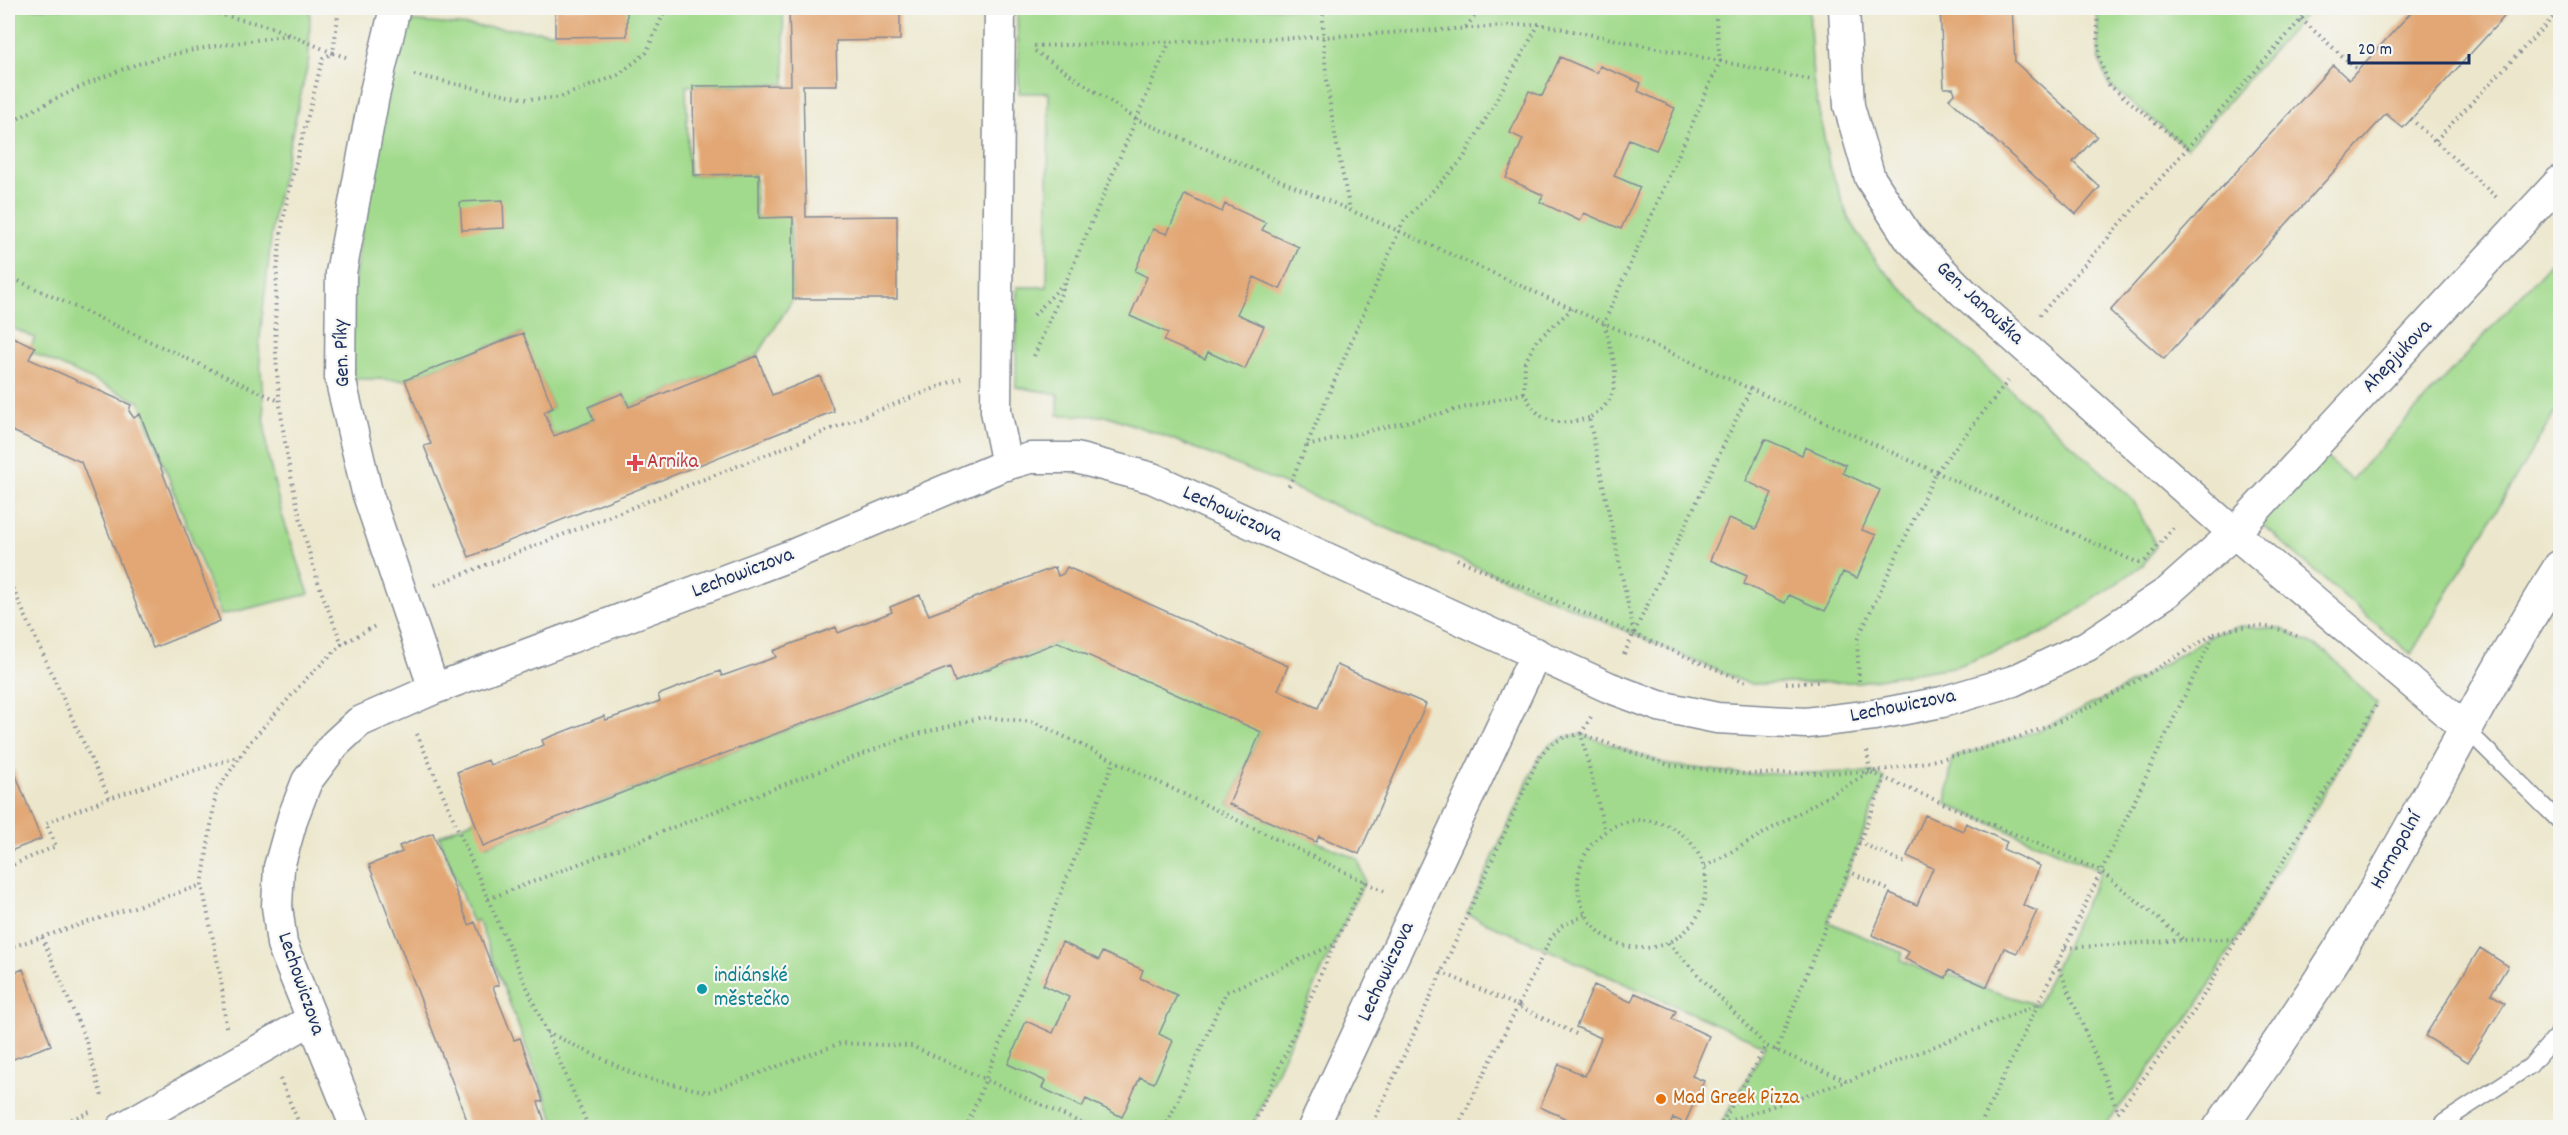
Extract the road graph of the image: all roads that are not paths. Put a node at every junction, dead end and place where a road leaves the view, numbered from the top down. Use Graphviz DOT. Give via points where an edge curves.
graph roads {
  1 [pos="395,8"];
  2 [pos="1000,8"];
  3 [pos="1844,8"];
  4 [pos="2560,181"];
  5 [pos="1007,465"];
  6 [pos="2234,533"];
  7 [pos="2560,567"];
  8 [pos="1536,653"];
  9 [pos="434,689"];
  10 [pos="2465,728"];
  11 [pos="2560,822"];
  12 [pos="311,1020"];
  13 [pos="2560,1031"];
  14 [pos="113,1117"];
  15 [pos="356,1128"];
  16 [pos="1313,1128"];
  17 [pos="2220,1128"];
  18 [pos="2442,1128"];
  1 -- 9 [label="street, Gen. Píky" via="374,96 341,273 340,378 367,492"];
  2 -- 5 [label="street" via="996,411"];
  3 -- 6 [label="street, Gen. Janouška" via="1849,106 1870,178 1908,237 1963,292"];
  4 -- 6 [label="street, Ahepjukova"];
  5 -- 8 [label="street, Lechowiczova" via="1030,458 1077,458 1152,478"];
  5 -- 9 [label="street, Lechowiczova" via="792,555"];
  6 -- 8 [label="street, Lechowiczova" via="2169,591 2087,646 2013,681 1942,702 1862,716 1806,723 1717,718 1670,709 1608,687"];
  6 -- 10 [label="street, Gen. Janouška"];
  7 -- 10 [label="street, Hornopolní"];
  8 -- 16 [label="street, Lechowiczova"];
  9 -- 12 [label="street, Lechowiczova" via="359,722 335,744 307,781 293,817 279,867 277,906 282,944"];
  10 -- 11 [label="lane"];
  10 -- 17 [label="street, Hornopolní" via="2372,896 2291,1026"];
  12 -- 14 [label="street"];
  12 -- 15 [label="street, Lechowiczova"];
  13 -- 18 [label="lane" via="2530,1066 2444,1122"];
}
